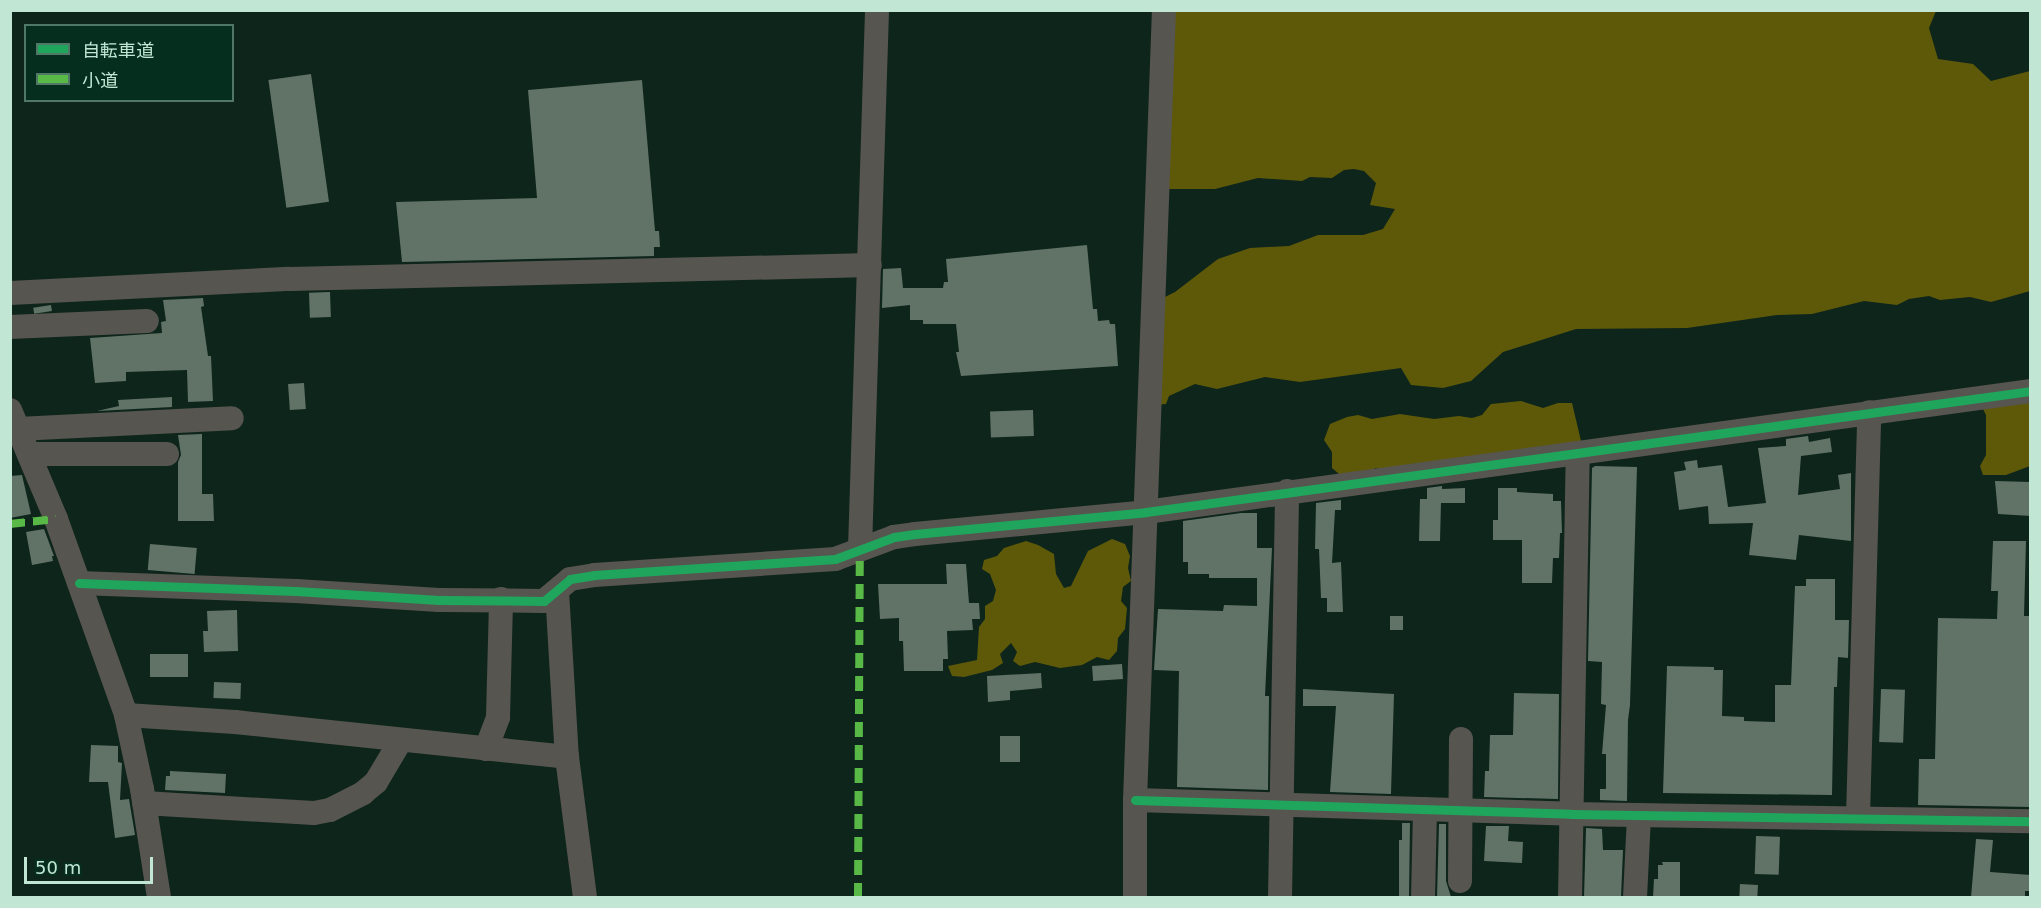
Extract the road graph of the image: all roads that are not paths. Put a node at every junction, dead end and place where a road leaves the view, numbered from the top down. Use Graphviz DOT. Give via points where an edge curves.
graph roads {
  1 [pos="877,10"];
  2 [pos="1164,10"];
  3 [pos="870,265"];
  4 [pos="10,293"];
  5 [pos="147,321"];
  6 [pos="10,327"];
  7 [pos="2031,391"];
  8 [pos="1869,412"];
  9 [pos="232,418"];
  10 [pos="14,420"];
  11 [pos="1578,453"];
  12 [pos="29,454"];
  13 [pos="167,454"];
  14 [pos="1287,491"];
  15 [pos="1146,512"];
  16 [pos="860,549"];
  17 [pos="79,583"];
  18 [pos="557,591"];
  19 [pos="501,599"];
  20 [pos="126,715"];
  21 [pos="1461,739"];
  22 [pos="401,740"];
  23 [pos="486,749"];
  24 [pos="567,757"];
  25 [pos="1135,800"];
  26 [pos="144,804"];
  27 [pos="1281,805"];
  28 [pos="1425,809"];
  29 [pos="1459,810"];
  30 [pos="1571,814"];
  31 [pos="1639,815"];
  32 [pos="1858,817"];
  33 [pos="2031,820"];
  34 [pos="1460,881"];
  35 [pos="159,897"];
  36 [pos="585,897"];
  37 [pos="1135,897"];
  38 [pos="1280,897"];
  39 [pos="1424,897"];
  40 [pos="1570,897"];
  41 [pos="1635,897"];
  1 -- 3 [label="street"];
  2 -- 15 [label="street"];
  3 -- 4 [label="street" via="290,279"];
  3 -- 16 [label="street"];
  5 -- 6 [label="street"];
  7 -- 8 [label="street"];
  8 -- 11 [label="street"];
  8 -- 32 [label="street"];
  9 -- 10 [label="street"];
  10 -- 12 [label="street"];
  11 -- 14 [label="street"];
  11 -- 30 [label="street"];
  12 -- 13 [label="street"];
  12 -- 17 [label="street"];
  14 -- 15 [label="street"];
  14 -- 27 [label="street"];
  15 -- 16 [label="street" via="915,534"];
  15 -- 25 [label="street"];
  16 -- 18 [label="street" via="835,559 594,575 570,579"];
  17 -- 19 [label="street" via="440,600"];
  17 -- 20 [label="street"];
  18 -- 19 [label="street" via="544,601"];
  18 -- 24 [label="street"];
  19 -- 23 [label="street" via="498,717"];
  20 -- 22 [label="street"];
  20 -- 26 [label="street"];
  21 -- 29 [label="street"];
  22 -- 23 [label="street"];
  22 -- 26 [label="street" via="376,782 330,810 314,813"];
  23 -- 24 [label="street"];
  24 -- 36 [label="street"];
  25 -- 27 [label="street"];
  25 -- 37 [label="street"];
  26 -- 35 [label="street"];
  27 -- 28 [label="street"];
  27 -- 38 [label="street"];
  28 -- 29 [label="street"];
  28 -- 39 [label="street"];
  29 -- 30 [label="street"];
  29 -- 34 [label="street"];
  30 -- 31 [label="street"];
  30 -- 40 [label="street"];
  31 -- 32 [label="street"];
  31 -- 41 [label="street"];
  32 -- 33 [label="street"];
}
